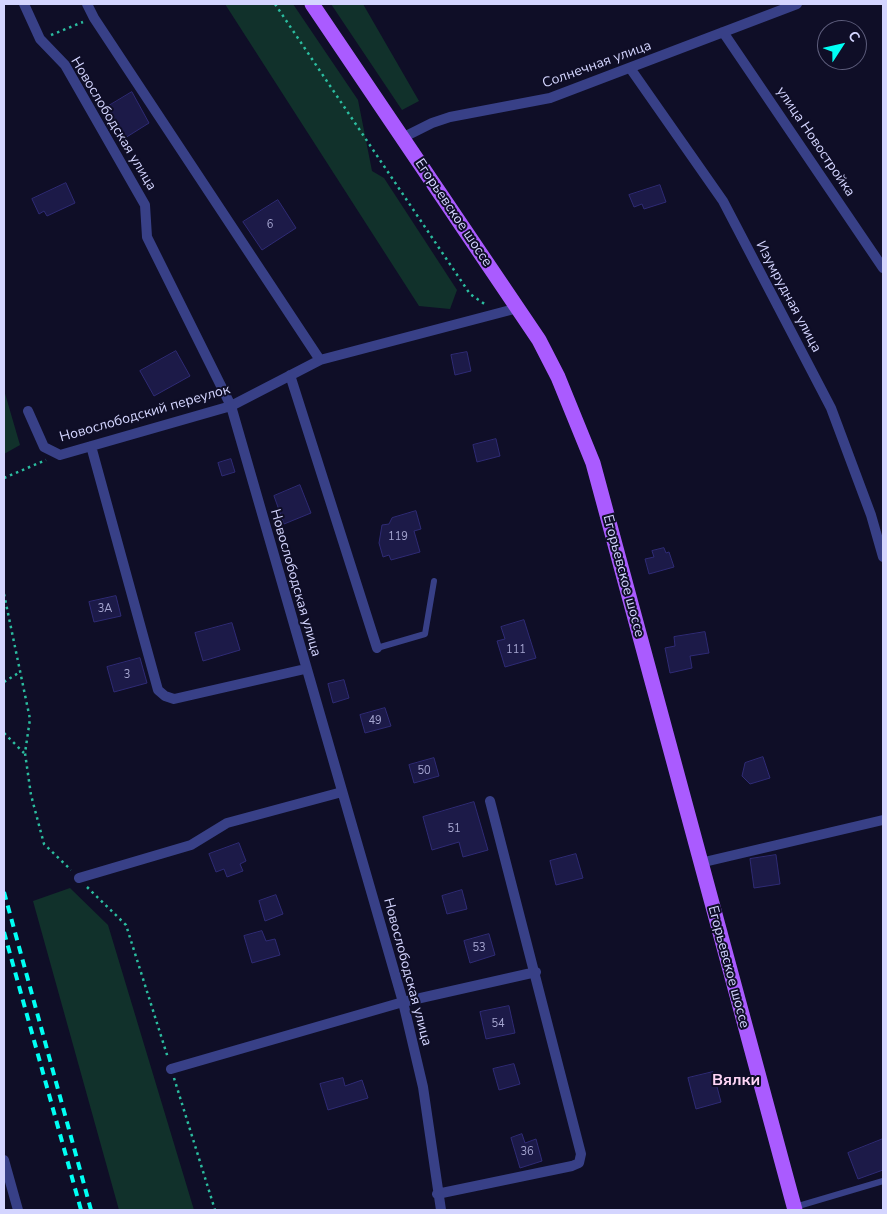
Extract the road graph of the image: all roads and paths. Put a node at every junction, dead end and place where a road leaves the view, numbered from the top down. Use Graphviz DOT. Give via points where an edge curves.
graph roads {
  1 [pos="24,4"];
  2 [pos="87,4"];
  3 [pos="275,4"];
  4 [pos="312,4"];
  5 [pos="796,4"];
  6 [pos="94,18"];
  7 [pos="723,32"];
  8 [pos="40,39"];
  9 [pos="630,68"];
  10 [pos="402,138"];
  11 [pos="883,268"];
  12 [pos="518,308"];
  13 [pos="498,313"];
  14 [pos="320,360"];
  15 [pos="290,375"];
  16 [pos="231,406"];
  17 [pos="28,411"];
  18 [pos="91,446"];
  19 [pos="60,455"];
  20 [pos="4,478"];
  21 [pos="883,557"];
  22 [pos="434,580"];
  23 [pos="4,594"];
  24 [pos="377,648"];
  25 [pos="306,669"];
  26 [pos="20,672"];
  27 [pos="4,682"];
  28 [pos="4,733"];
  29 [pos="25,753"];
  30 [pos="342,792"];
  31 [pos="490,802"];
  32 [pos="883,820"];
  33 [pos="700,863"];
  34 [pos="81,881"];
  35 [pos="536,972"];
  36 [pos="403,1002"];
  37 [pos="171,1069"];
  38 [pos="4,1160"];
  39 [pos="883,1181"];
  40 [pos="437,1194"];
  41 [pos="795,1209"];
  42 [pos="18,1210"];
  43 [pos="215,1210"];
  44 [pos="442,1210"];
  1 -- 8 [label="street, Новослободская улица"];
  2 -- 6 [label="street"];
  3 -- 13 [label="path" via="470,294"];
  4 -- 10 [label="main road, Егорьевское шоссе"];
  5 -- 7 [label="street, Солнечная улица"];
  6 -- 8 [label="path"];
  6 -- 14 [label="street"];
  7 -- 9 [label="street, Солнечная улица"];
  7 -- 11 [label="street, улица Новостройка"];
  8 -- 16 [label="street, Новослободская улица" via="65,66 145,205 147,237"];
  9 -- 10 [label="street, Солнечная улица" via="537,102 450,117"];
  9 -- 21 [label="street, Изумрудная улица" via="723,201 827,400 871,515"];
  10 -- 12 [label="main road, Егорьевское шоссе"];
  12 -- 13 [label="street, Новослободский переулок"];
  12 -- 33 [label="main road, Егорьевское шоссе" via="552,364 593,463"];
  13 -- 14 [label="street, Новослободский переулок"];
  14 -- 15 [label="street, Новослободский переулок"];
  15 -- 16 [label="street, Новослободский переулок"];
  15 -- 24 [label="street"];
  16 -- 18 [label="street, Новослободский переулок"];
  16 -- 25 [label="street, Новослободская улица"];
  17 -- 19 [label="street, Новослободский переулок" via="44,447"];
  18 -- 19 [label="street, Новослободский переулок"];
  18 -- 25 [label="street" via="158,690 174,699"];
  19 -- 20 [label="path"];
  22 -- 24 [label="lane" via="425,634"];
  23 -- 26 [label="path"];
  25 -- 30 [label="street, Новослободская улица"];
  26 -- 27 [label="path"];
  26 -- 29 [label="path" via="30,719"];
  28 -- 29 [label="path"];
  29 -- 34 [label="path" via="31,795 44,844"];
  30 -- 34 [label="street" via="227,823 191,845"];
  30 -- 36 [label="street, Новослободская улица"];
  31 -- 35 [label="street"];
  32 -- 33 [label="street"];
  33 -- 41 [label="main road, Егорьевское шоссе"];
  34 -- 37 [label="path" via="126,925"];
  35 -- 36 [label="street"];
  35 -- 40 [label="street" via="581,1154 579,1163"];
  36 -- 37 [label="street"];
  36 -- 40 [label="street, Новослободская улица" via="423,1087"];
  37 -- 43 [label="path"];
  38 -- 42 [label="street"];
  39 -- 41 [label="lane"];
  40 -- 44 [label="street, Новослободская улица"];
}
